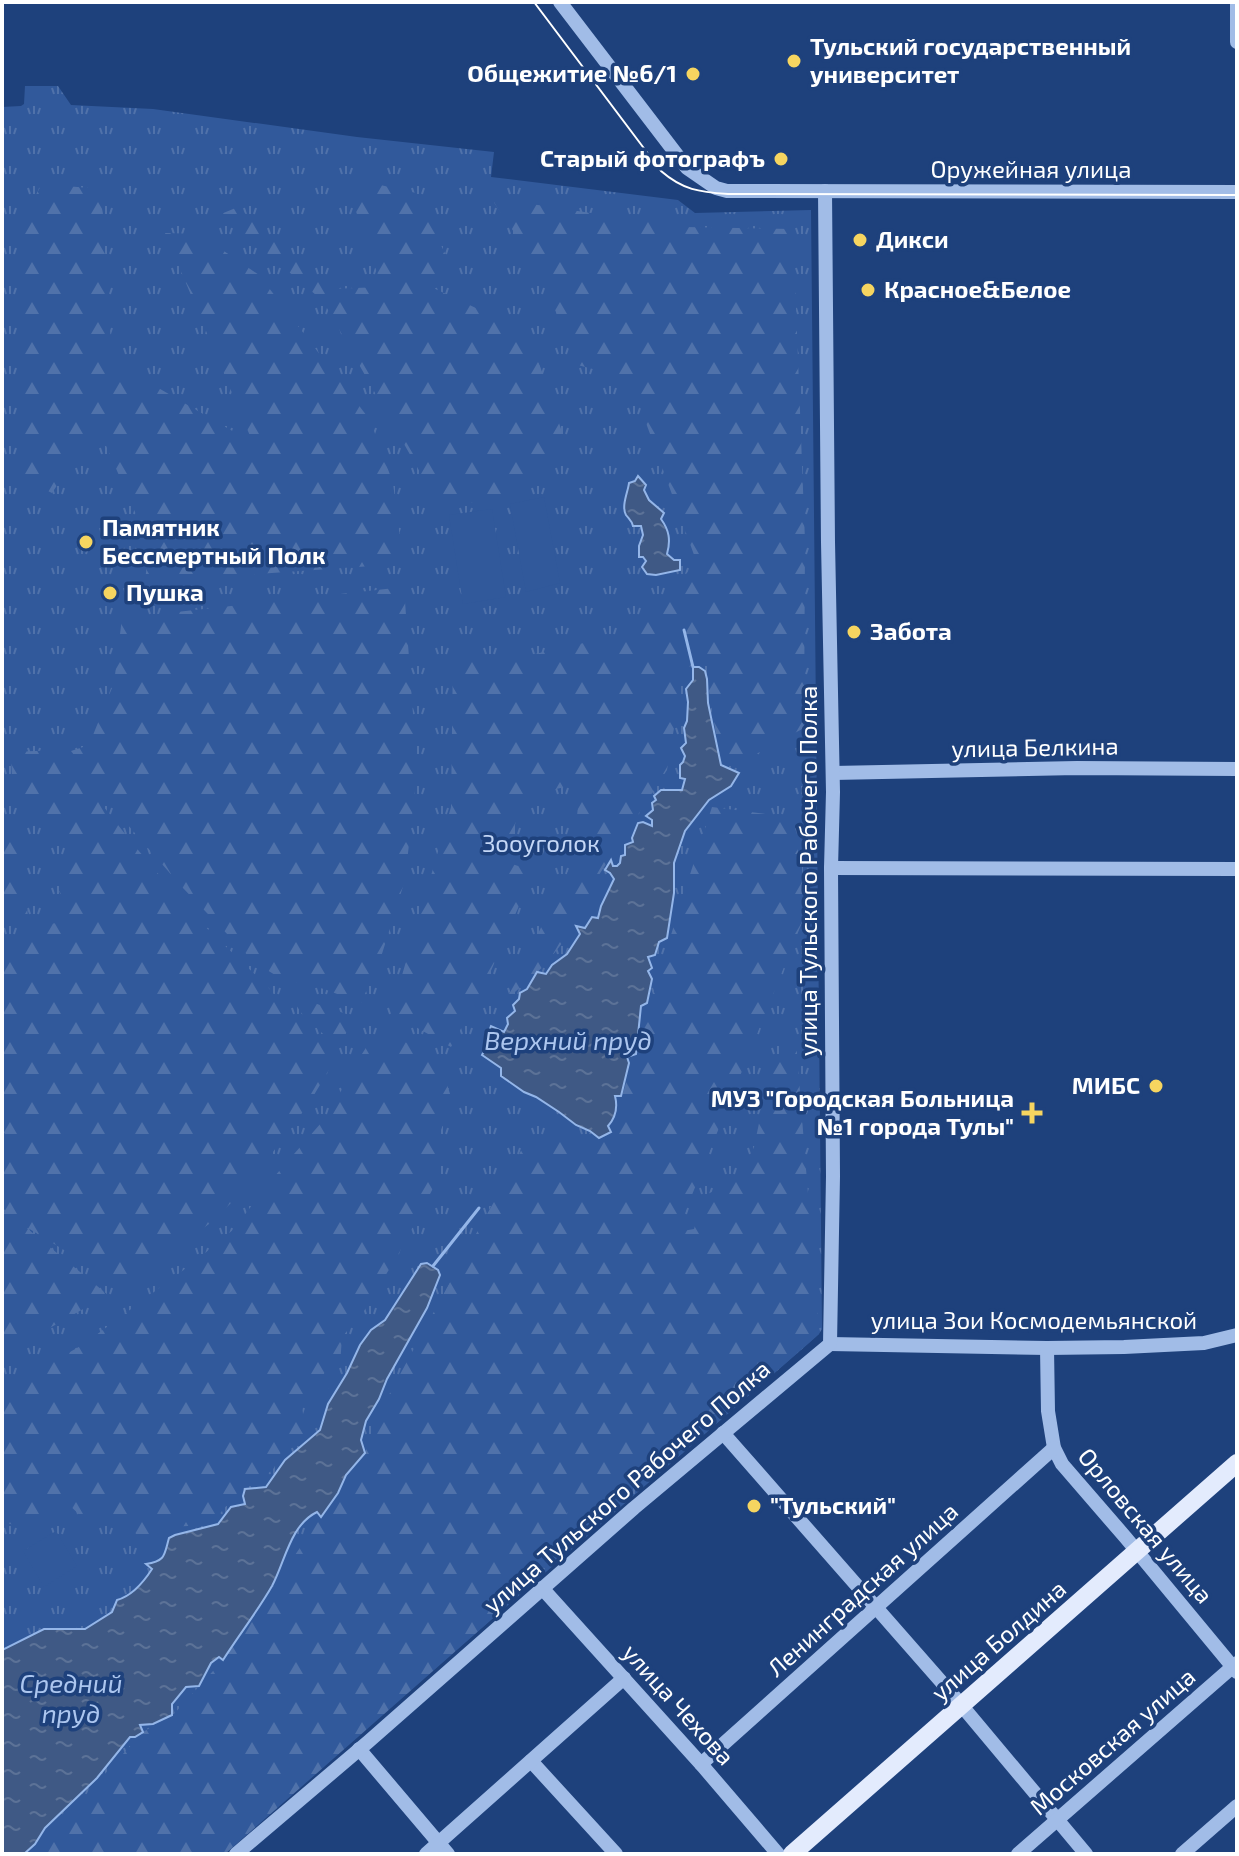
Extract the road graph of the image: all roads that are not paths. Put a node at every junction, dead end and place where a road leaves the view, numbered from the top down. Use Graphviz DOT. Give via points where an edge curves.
graph roads {
  1 [pos="560,2"];
  2 [pos="1237,2"];
  3 [pos="1237,42"];
  4 [pos="825,191"];
  5 [pos="1237,192"];
  6 [pos="1237,769"];
  7 [pos="833,773"];
  8 [pos="831,868"];
  9 [pos="1237,869"];
  10 [pos="1237,1335"];
  11 [pos="830,1344"];
  12 [pos="1047,1348"];
  13 [pos="723,1433"];
  14 [pos="1054,1448"];
  15 [pos="1237,1463"];
  16 [pos="1137,1551"];
  17 [pos="542,1588"];
  18 [pos="877,1608"];
  19 [pos="1235,1667"];
  20 [pos="624,1678"];
  21 [pos="961,1706"];
  22 [pos="359,1749"];
  23 [pos="531,1761"];
  24 [pos="701,1764"];
  25 [pos="1237,1806"];
  26 [pos="1056,1820"];
  27 [pos="443,1849"];
  28 [pos="236,1854"];
  29 [pos="426,1854"];
  30 [pos="616,1854"];
  31 [pos="778,1854"];
  32 [pos="792,1854"];
  33 [pos="1018,1854"];
  34 [pos="1086,1854"];
  35 [pos="1182,1854"];
  1 -- 4 [label="street, Оружейная улица" via="696,175 727,191"];
  2 -- 3 [label="street"];
  4 -- 5 [label="street, Оружейная улица"];
  4 -- 7 [label="street, улица Тульского Рабочего Полка"];
  6 -- 7 [label="street, улица Белкина"];
  7 -- 8 [label="street, улица Тульского Рабочего Полка"];
  8 -- 9 [label="street"];
  8 -- 11 [label="street, улица Тульского Рабочего Полка"];
  10 -- 12 [label="street, улица Зои Космодемьянской" via="1204,1343"];
  11 -- 12 [label="street, улица Зои Космодемьянской"];
  11 -- 13 [label="street, улица Тульского Рабочего Полка"];
  12 -- 14 [label="street, Орловская улица"];
  13 -- 17 [label="street, улица Тульского Рабочего Полка"];
  13 -- 18 [label="street"];
  14 -- 16 [label="street, Орловская улица"];
  14 -- 18 [label="street, Ленинградская улица"];
  15 -- 16 [label="main road, улица Болдина"];
  16 -- 19 [label="street, Орловская улица"];
  16 -- 21 [label="main road, улица Болдина"];
  17 -- 20 [label="street, улица Чехова"];
  17 -- 22 [label="street, улица Тульского Рабочего Полка"];
  18 -- 21 [label="street"];
  18 -- 24 [label="street, Ленинградская улица"];
  19 -- 26 [label="street, Московская улица"];
  20 -- 23 [label="street"];
  20 -- 24 [label="street, улица Чехова"];
  21 -- 26 [label="street"];
  21 -- 32 [label="main road, улица Болдина"];
  22 -- 27 [label="street"];
  22 -- 28 [label="street, улица Тульского Рабочего Полка"];
  23 -- 27 [label="street"];
  23 -- 30 [label="street"];
  24 -- 31 [label="street, улица Чехова"];
  25 -- 35 [label="street"];
  26 -- 33 [label="street, Московская улица"];
  26 -- 34 [label="street"];
  27 -- 29 [label="street"];
}
